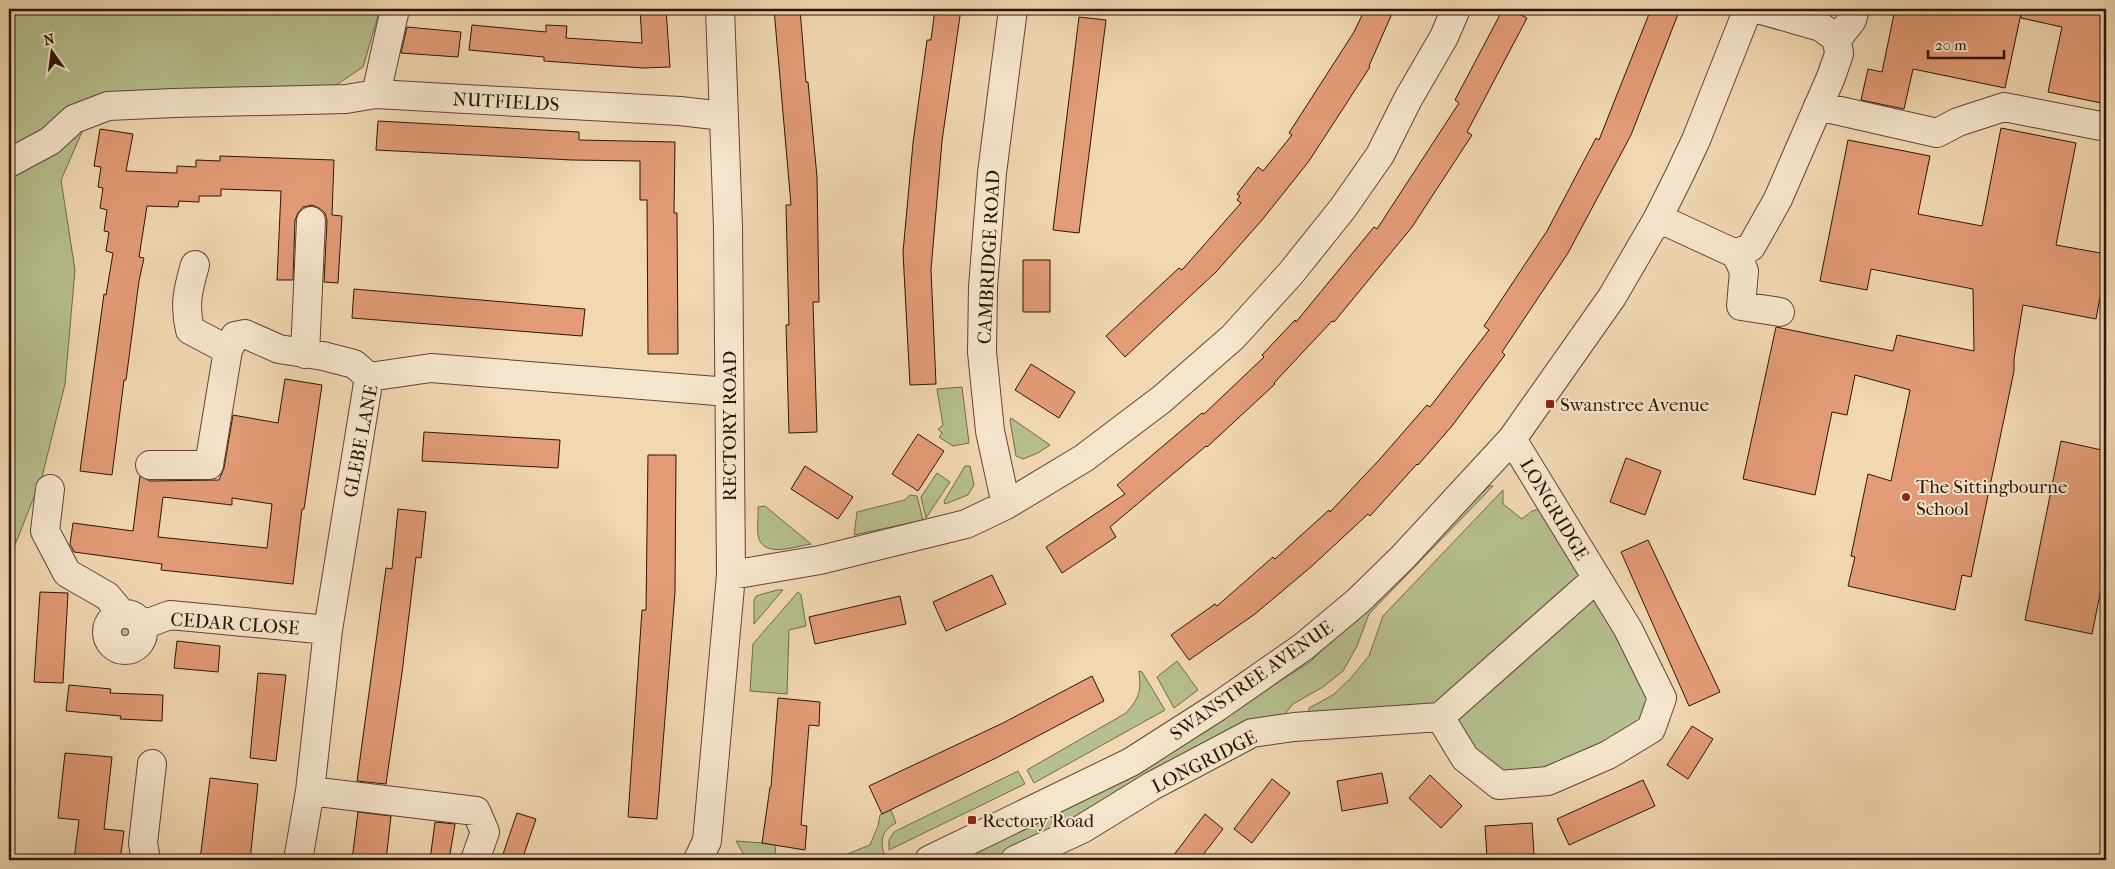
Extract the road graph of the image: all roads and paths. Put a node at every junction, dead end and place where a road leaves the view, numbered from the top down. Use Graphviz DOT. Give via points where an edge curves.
graph roads {
  1 [pos="394,9"];
  2 [pos="720,9"];
  3 [pos="1013,9"];
  4 [pos="1456,9"];
  5 [pos="1748,9"];
  6 [pos="1758,9"];
  7 [pos="1855,9"];
  8 [pos="1837,39"];
  9 [pos="376,94"];
  10 [pos="1818,106"];
  11 [pos="723,116"];
  12 [pos="2106,127"];
  13 [pos="9,163"];
  14 [pos="1658,218"];
  15 [pos="311,221"];
  16 [pos="1736,254"];
  17 [pos="195,265"];
  18 [pos="1780,312"];
  19 [pos="228,350"];
  20 [pos="306,354"];
  21 [pos="369,377"];
  22 [pos="729,392"];
  23 [pos="1512,439"];
  24 [pos="150,465"];
  25 [pos="50,490"];
  26 [pos="1006,505"];
  27 [pos="731,575"];
  28 [pos="1597,578"];
  29 [pos="328,630"];
  30 [pos="1440,717"];
  31 [pos="152,764"];
  32 [pos="310,791"];
  33 [pos="708,854"];
  34 [pos="146,860"];
  35 [pos="298,860"];
  36 [pos="475,860"];
  37 [pos="929,860"];
  38 [pos="1015,860"];
  1 -- 9 [label="street"];
  2 -- 11 [label="street, RECTORY ROAD"];
  3 -- 26 [label="street, CAMBRIDGE ROAD" via="992,173 983,287 982,352 990,431"];
  4 -- 26 [label="street" via="1380,155 1303,259 1234,337 1162,399 1084,458"];
  5 -- 14 [label="street, SWANSTREE AVENUE" via="1696,140"];
  6 -- 8 [label="street" via="1820,27"];
  7 -- 8 [label="street" via="1852,20"];
  8 -- 10 [label="street" via="1839,54"];
  9 -- 11 [label="street, NUTFIELDS"];
  9 -- 13 [label="street, NUTFIELDS" via="346,99 108,106 74,119 50,141"];
  10 -- 12 [label="street" via="1937,133 1958,122 2004,107"];
  10 -- 16 [label="street" via="1765,223 1751,247"];
  11 -- 22 [label="street, RECTORY ROAD" via="728,227"];
  14 -- 16 [label="street"];
  14 -- 23 [label="street, SWANSTREE AVENUE" via="1612,298"];
  15 -- 20 [label="street"];
  16 -- 18 [label="street" via="1744,272 1741,306"];
  17 -- 19 [label="street" via="187,292 186,313 190,330"];
  19 -- 20 [label="street" via="235,336 245,334 279,349"];
  19 -- 24 [label="street" via="209,465"];
  20 -- 21 [label="street" via="354,364"];
  21 -- 22 [label="street, GLEBE LANE" via="431,368"];
  21 -- 29 [label="street, GLEBE LANE"];
  22 -- 27 [label="street, RECTORY ROAD"];
  23 -- 28 [label="street, LONGRIDGE"];
  23 -- 37 [label="street, SWANSTREE AVENUE" via="1358,602 1303,647 1131,762"];
  25 -- 29 [label="street, CEDAR CLOSE" via="45,531 67,573 107,596 132,619 170,615"];
  26 -- 27 [label="street" via="966,524 891,544"];
  27 -- 33 [label="street, RECTORY ROAD"];
  28 -- 30 [label="street, LONGRIDGE"];
  28 -- 30 [label="street, LONGRIDGE" via="1628,629 1662,698 1651,729 1608,755 1548,781 1499,785 1465,758"];
  29 -- 32 [label="street, GLEBE LANE"];
  30 -- 38 [label="street, LONGRIDGE" via="1304,726 1252,733 1152,786 1082,830"];
  31 -- 34 [label="street" via="143,843"];
  32 -- 35 [label="street, GLEBE LANE"];
  32 -- 36 [label="street" via="476,811 485,832"];
}
